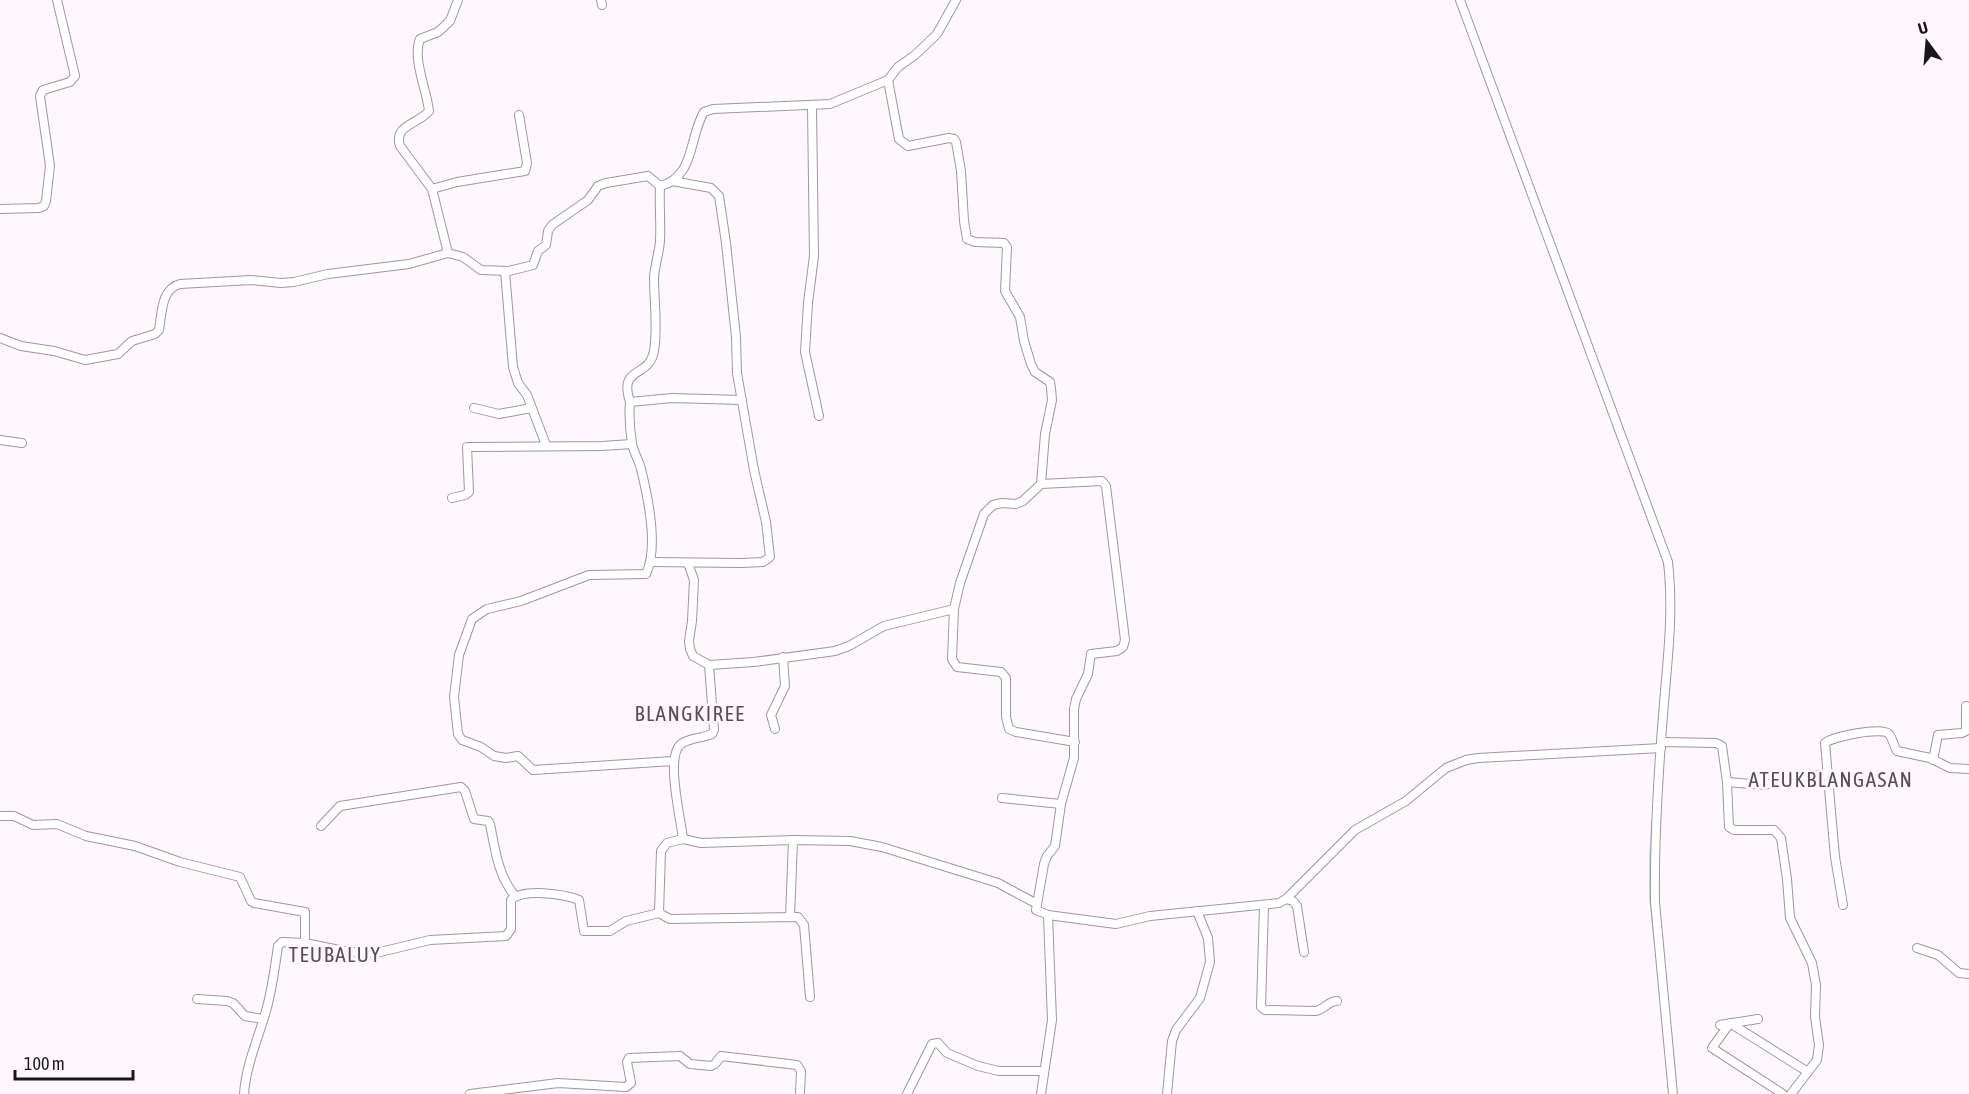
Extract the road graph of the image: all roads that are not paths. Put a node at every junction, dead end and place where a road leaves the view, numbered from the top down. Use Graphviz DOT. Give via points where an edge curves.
graph roads {
  1 [pos="57,0"];
  2 [pos="458,0"];
  3 [pos="956,0"];
  4 [pos="1460,0"];
  5 [pos="888,80"];
  6 [pos="812,106"];
  7 [pos="519,115"];
  8 [pos="672,181"];
  9 [pos="660,186"];
  10 [pos="432,189"];
  11 [pos="0,209"];
  12 [pos="448,253"];
  13 [pos="505,271"];
  14 [pos="0,338"];
  15 [pos="742,399"];
  16 [pos="630,402"];
  17 [pos="474,408"];
  18 [pos="531,408"];
  19 [pos="819,416"];
  20 [pos="0,440"];
  21 [pos="22,443"];
  22 [pos="632,444"];
  23 [pos="546,445"];
  24 [pos="1041,484"];
  25 [pos="452,498"];
  26 [pos="650,561"];
  27 [pos="688,563"];
  28 [pos="954,609"];
  29 [pos="783,657"];
  30 [pos="709,665"];
  31 [pos="1966,706"];
  32 [pos="775,729"];
  33 [pos="1075,742"];
  34 [pos="1661,745"];
  35 [pos="1933,760"];
  36 [pos="673,761"];
  37 [pos="1969,770"];
  38 [pos="1828,773"];
  39 [pos="1727,782"];
  40 [pos="1002,798"];
  41 [pos="1061,804"];
  42 [pos="0,816"];
  43 [pos="321,825"];
  44 [pos="683,839"];
  45 [pos="793,840"];
  46 [pos="515,896"];
  47 [pos="1286,899"];
  48 [pos="1037,904"];
  49 [pos="1264,905"];
  50 [pos="1843,905"];
  51 [pos="1197,911"];
  52 [pos="659,913"];
  53 [pos="1048,915"];
  54 [pos="790,917"];
  55 [pos="304,943"];
  56 [pos="1917,948"];
  57 [pos="1304,952"];
  58 [pos="1969,974"];
  59 [pos="810,997"];
  60 [pos="196,999"];
  61 [pos="1337,1000"];
  62 [pos="263,1019"];
  63 [pos="1758,1019"];
  64 [pos="1730,1023"];
  65 [pos="1720,1025"];
  66 [pos="1044,1071"];
  67 [pos="1808,1072"];
  68 [pos="244,1094"];
  69 [pos="470,1094"];
  70 [pos="800,1094"];
  71 [pos="907,1094"];
  72 [pos="1041,1094"];
  73 [pos="1167,1094"];
  74 [pos="1673,1094"];
  75 [pos="1783,1094"];
  76 [pos="1791,1094"];
  1 -- 11 [label="street" via="75,76 70,82 43,90 40,96 50,166 46,201 39,208"];
  2 -- 10 [label="street" via="450,21 438,32 420,39 418,60 429,111 402,130 398,138"];
  3 -- 5 [label="street" via="937,34 898,66"];
  4 -- 34 [label="street" via="1668,562 1672,614"];
  5 -- 6 [label="street" via="842,101"];
  5 -- 24 [label="street" via="903,144 956,140 967,239 1004,243 1007,248 1005,291 1020,317 1031,364 1052,388"];
  6 -- 8 [label="street" via="708,110 700,118 689,159"];
  6 -- 19 [label="street" via="814,256 805,352"];
  7 -- 10 [label="street" via="525,171"];
  8 -- 9 [label="street"];
  8 -- 15 [label="street" via="711,188 719,196"];
  9 -- 13 [label="street" via="648,176 598,186 588,200 552,225 533,265"];
  9 -- 16 [label="street" via="660,240 654,274 655,345 652,361 627,381"];
  10 -- 12 [label="street"];
  12 -- 13 [label="street" via="463,257 481,270"];
  12 -- 14 [label="street" via="294,282 172,286 166,293 159,330 132,341 112,357 78,359"];
  13 -- 18 [label="street" via="511,361"];
  15 -- 16 [label="street"];
  15 -- 27 [label="street" via="770,557 763,562"];
  16 -- 22 [label="street"];
  17 -- 18 [label="street" via="499,414"];
  18 -- 23 [label="street"];
  20 -- 21 [label="street"];
  22 -- 23 [label="street"];
  22 -- 26 [label="street" via="641,468 651,523"];
  23 -- 25 [label="street" via="467,447 469,492"];
  24 -- 28 [label="street" via="1023,501 988,509"];
  24 -- 33 [label="street" via="1105,483 1124,626 1123,647 1091,654 1088,674 1076,699"];
  26 -- 27 [label="street"];
  26 -- 36 [label="street" via="646,574 590,575 521,601 487,609 472,619 459,655 454,697 456,725 462,740 494,756 518,756 533,770"];
  27 -- 30 [label="street" via="694,580 690,649 693,656"];
  28 -- 29 [label="street" via="884,626 835,651"];
  28 -- 33 [label="street" via="954,664 1001,672 1006,678 1009,729"];
  29 -- 30 [label="street"];
  29 -- 32 [label="street" via="785,686 771,715"];
  30 -- 36 [label="street" via="714,730 679,745"];
  31 -- 35 [label="street" via="1966,731 1938,735"];
  33 -- 41 [label="street"];
  34 -- 39 [label="street" via="1722,746"];
  34 -- 47 [label="street" via="1478,758 1446,768 1406,801 1354,830"];
  34 -- 74 [label="street" via="1654,842 1655,902"];
  35 -- 37 [label="street" via="1943,766"];
  35 -- 38 [label="street" via="1897,751 1886,732 1861,733 1825,743"];
  36 -- 44 [label="street"];
  38 -- 39 [label="street" via="1763,785"];
  38 -- 50 [label="street"];
  39 -- 67 [label="street" via="1729,826 1734,830 1774,830 1781,838 1790,918 1812,963 1816,985 1819,1045 1817,1060"];
  40 -- 41 [label="street"];
  41 -- 48 [label="street" via="1055,846 1044,864"];
  42 -- 55 [label="street" via="14,816 33,825 57,824 73,832 240,877 254,903 306,912"];
  43 -- 46 [label="street" via="340,806 350,803 461,787 474,819 490,824 500,868"];
  44 -- 45 [label="street" via="701,843"];
  44 -- 52 [label="street" via="667,843 661,851"];
  45 -- 48 [label="street" via="850,841 882,847 998,884"];
  45 -- 54 [label="street"];
  46 -- 52 [label="street" via="536,892 576,898 586,932 612,930 621,923"];
  46 -- 55 [label="street" via="510,902 511,932 499,938 430,940 376,953"];
  47 -- 49 [label="street"];
  47 -- 57 [label="street" via="1297,906"];
  48 -- 53 [label="street" via="1036,910"];
  49 -- 51 [label="street"];
  49 -- 61 [label="street" via="1262,1009 1319,1011"];
  51 -- 53 [label="street" via="1116,924"];
  51 -- 73 [label="street" via="1208,938 1210,962 1200,998 1172,1041"];
  52 -- 54 [label="street" via="670,919"];
  53 -- 66 [label="street" via="1052,1020"];
  54 -- 59 [label="street" via="798,917 804,925"];
  55 -- 62 [label="street" via="282,942 278,946"];
  56 -- 58 [label="street" via="1938,955 1959,973"];
  60 -- 62 [label="street" via="227,1001 245,1016"];
  62 -- 68 [label="street"];
  63 -- 64 [label="street"];
  64 -- 65 [label="street"];
  64 -- 67 [label="street"];
  64 -- 75 [label="street" via="1712,1048"];
  66 -- 71 [label="street" via="999,1071 978,1066 954,1057 934,1042"];
  66 -- 72 [label="street"];
  67 -- 76 [label="street"];
  69 -- 70 [label="street" via="558,1083 626,1088 631,1083 629,1058 680,1056 690,1064 711,1066 722,1056 797,1065 801,1071"];
}
